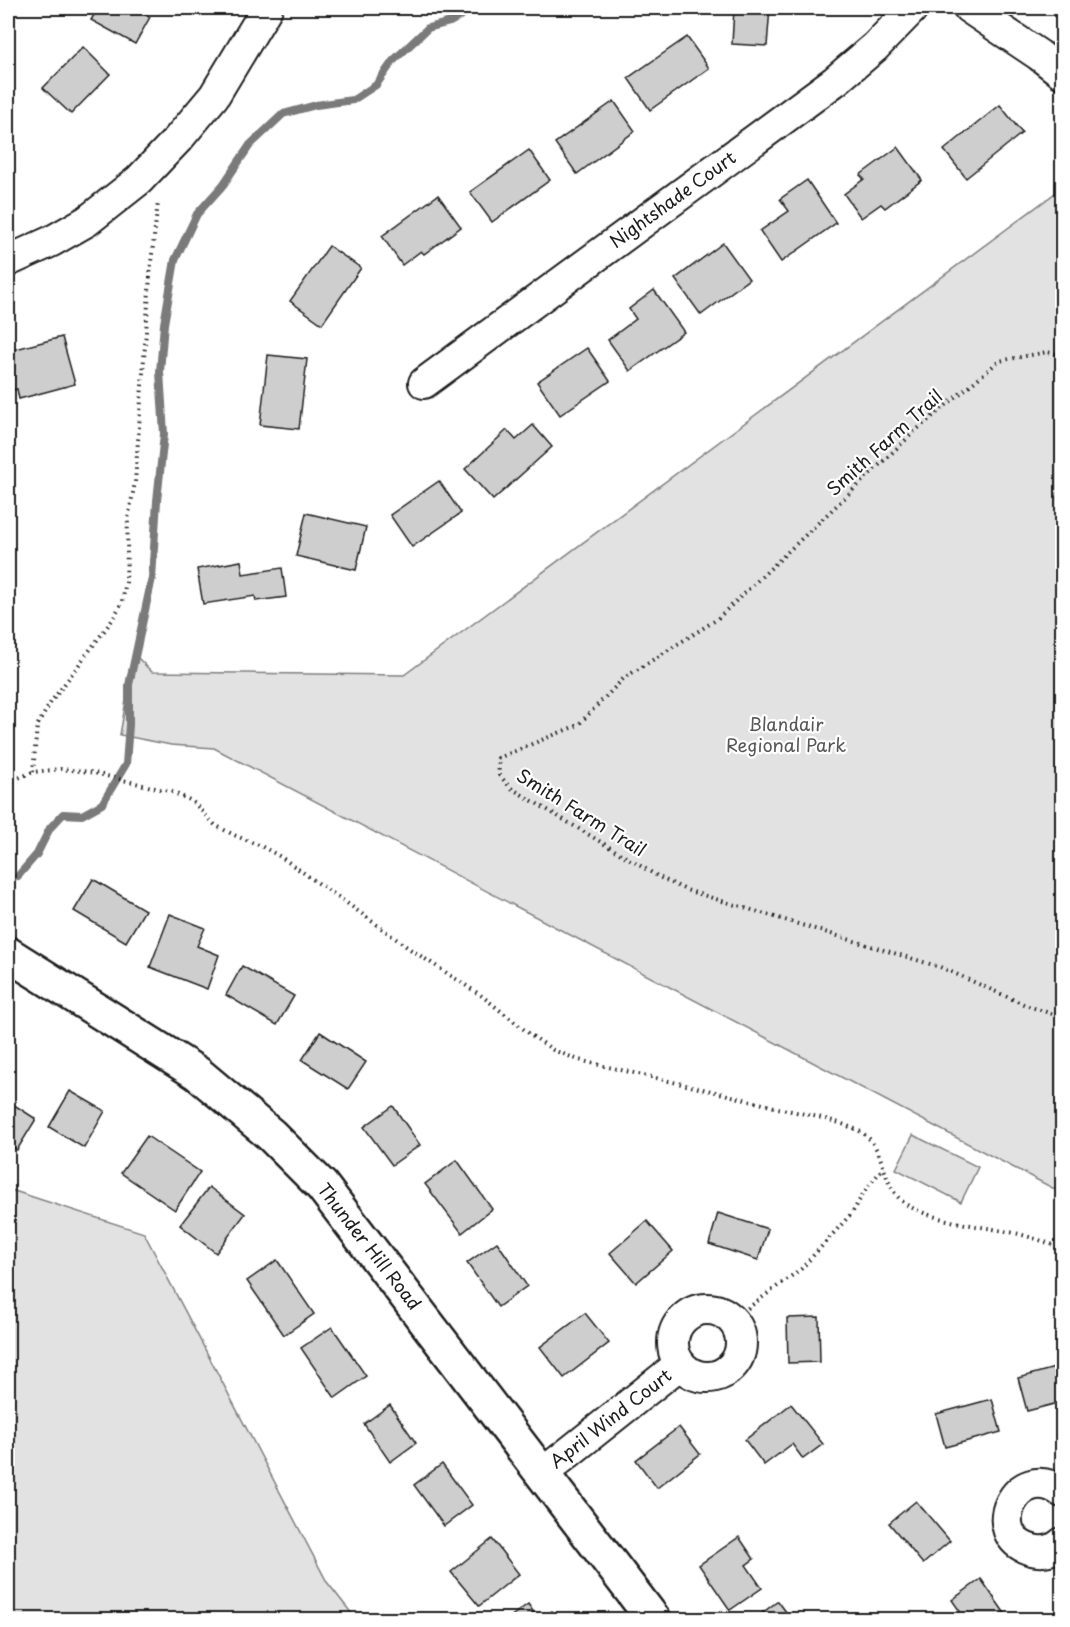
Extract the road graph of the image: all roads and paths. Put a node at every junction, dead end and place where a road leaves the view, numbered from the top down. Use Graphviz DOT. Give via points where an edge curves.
graph roads {
  1 [pos="267,8"];
  2 [pos="914,8"];
  3 [pos="969,8"];
  4 [pos="1062,74"];
  5 [pos="139,180"];
  6 [pos="8,261"];
  7 [pos="1062,355"];
  8 [pos="424,383"];
  9 [pos="33,772"];
  10 [pos="8,782"];
  11 [pos="8,954"];
  12 [pos="1062,1017"];
  13 [pos="884,1167"];
  14 [pos="1062,1248"];
  15 [pos="733,1319"];
  16 [pos="680,1364"];
  17 [pos="543,1473"];
  18 [pos="1062,1492"];
  19 [pos="1062,1543"];
  20 [pos="654,1620"];
  1 -- 5 [label="street" via="214,96"];
  2 -- 8 [label="street, Nightshade Court" via="835,81"];
  3 -- 4 [label="street"];
  5 -- 6 [label="street" via="87,221"];
  5 -- 9 [label="path" via="158,202 135,482 128,519 126,582 113,619 37,726"];
  7 -- 12 [label="path, Smith Farm Trail" via="1047,352 999,361 914,432 716,620 624,678 578,725 498,758 499,775 511,788 686,890 940,967"];
  9 -- 10 [label="path"];
  9 -- 13 [label="path" via="90,772 172,792 192,801 215,825 282,857 553,1050 579,1060 858,1130 872,1140"];
  11 -- 17 [label="street, Thunder Hill Road" via="197,1073 271,1135 322,1186"];
  13 -- 14 [label="path" via="890,1186 917,1211 1020,1234"];
  13 -- 15 [label="path" via="852,1213 801,1269"];
  15 -- 16 [label="street, April Wind Court" via="724,1312 701,1308 681,1320 673,1342"];
  15 -- 16 [label="street, April Wind Court" via="742,1339 737,1360 730,1369 720,1375 699,1376"];
  16 -- 17 [label="street, April Wind Court"];
  17 -- 20 [label="street, Thunder Hill Road"];
  18 -- 19 [label="street" via="1040,1484 1019,1491 1011,1500 1006,1522 1016,1542 1026,1549 1048,1551"];
}
